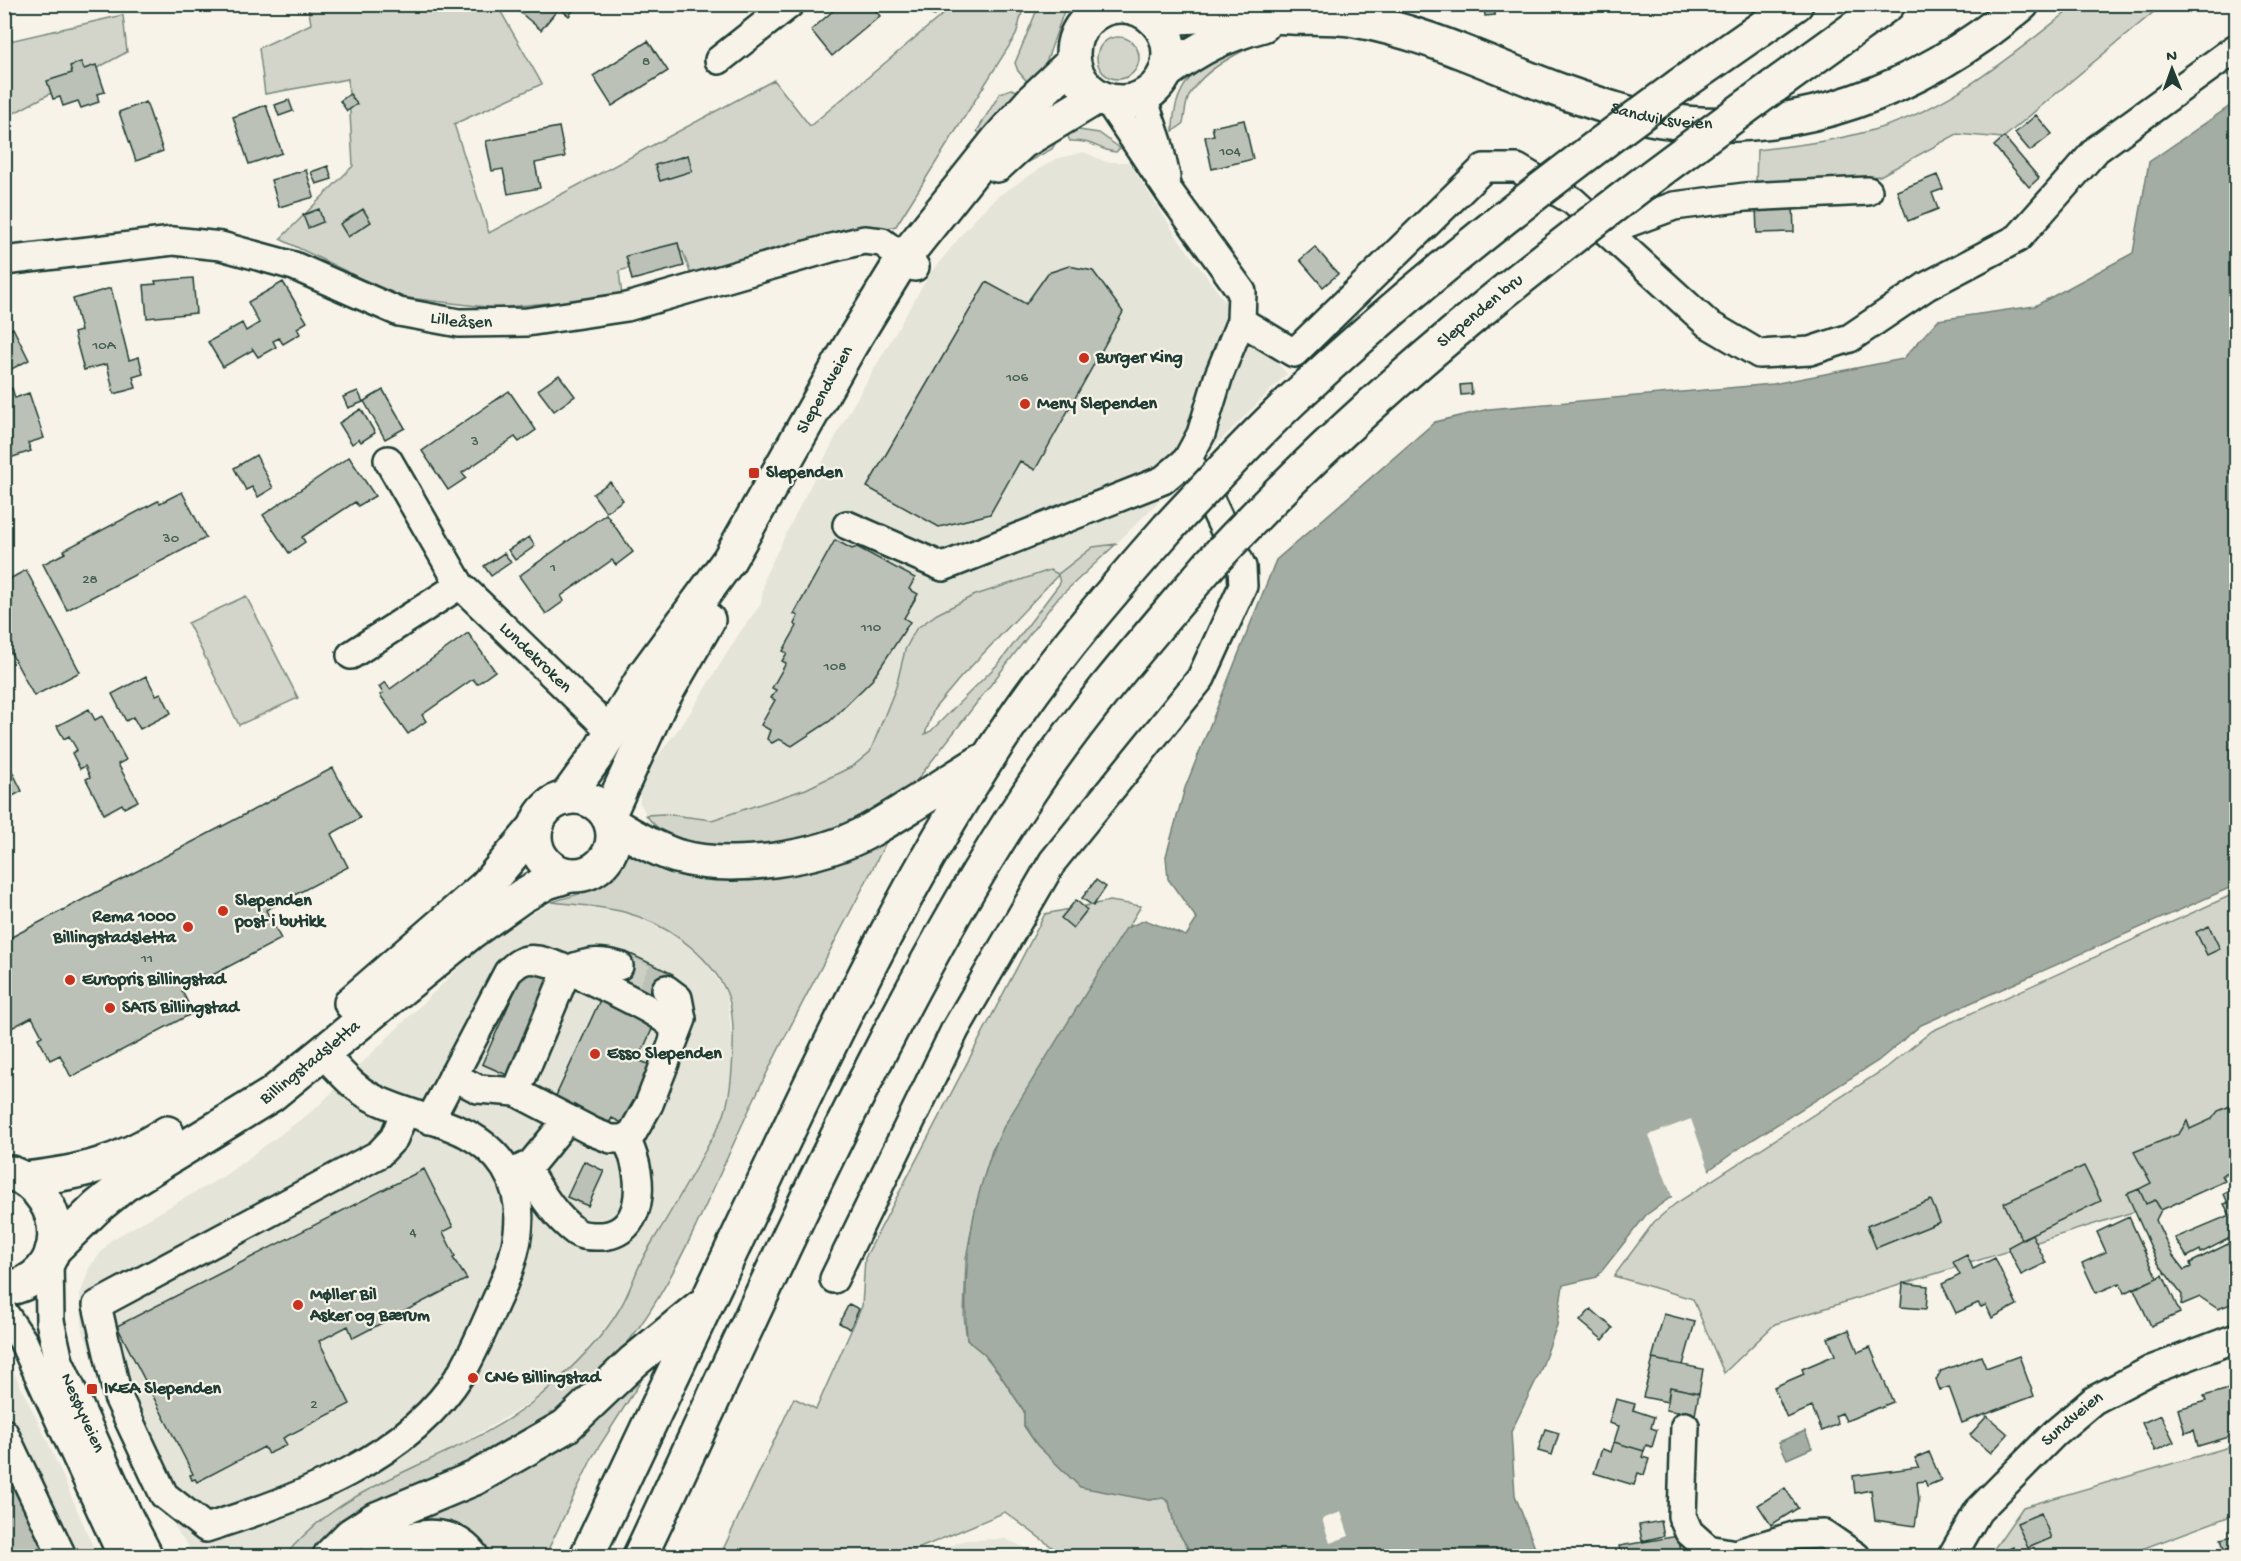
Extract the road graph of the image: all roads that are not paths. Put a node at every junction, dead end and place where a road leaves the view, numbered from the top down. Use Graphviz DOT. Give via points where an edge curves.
graph roads {
  1 [pos="790,4"];
  2 [pos="1080,4"];
  3 [pos="1796,4"];
  4 [pos="1888,4"];
  5 [pos="2022,4"];
  6 [pos="1141,10"];
  7 [pos="1354,12"];
  8 [pos="1288,17"];
  9 [pos="2236,48"];
  10 [pos="1073,51"];
  11 [pos="720,60"];
  12 [pos="1166,72"];
  13 [pos="1143,98"];
  14 [pos="1103,99"];
  15 [pos="1868,191"];
  16 [pos="1170,193"];
  17 [pos="1606,231"];
  18 [pos="4,261"];
  19 [pos="909,263"];
  20 [pos="1241,321"];
  21 [pos="388,460"];
  22 [pos="1187,460"];
  23 [pos="848,525"];
  24 [pos="460,585"];
  25 [pos="351,656"];
  26 [pos="612,732"];
  27 [pos="991,755"];
  28 [pos="566,798"];
  29 [pos="610,819"];
  30 [pos="537,825"];
  31 [pos="570,875"];
  32 [pos="619,966"];
  33 [pos="567,970"];
  34 [pos="666,989"];
  35 [pos="674,1038"];
  36 [pos="324,1055"];
  37 [pos="453,1076"];
  38 [pos="516,1092"];
  39 [pos="405,1111"];
  40 [pos="568,1119"];
  41 [pos="430,1120"];
  42 [pos="625,1138"];
  43 [pos="517,1171"];
  44 [pos="15,1175"];
  45 [pos="51,1256"];
  46 [pos="834,1279"];
  47 [pos="4,1289"];
  48 [pos="707,1302"];
  49 [pos="4,1313"];
  50 [pos="2236,1338"];
  51 [pos="1686,1426"];
  52 [pos="4,1433"];
  53 [pos="62,1557"];
  54 [pos="122,1557"];
  55 [pos="149,1557"];
  56 [pos="330,1557"];
  57 [pos="376,1557"];
  58 [pos="471,1557"];
  59 [pos="586,1557"];
  60 [pos="640,1557"];
  61 [pos="1856,1557"];
  62 [pos="1952,1557"];
  1 -- 11 [label="street"];
  2 -- 10 [label="main road"];
  3 -- 27 [label="main road, bridge" via="1542,188 1387,314 1288,404 1168,528 1075,638"];
  4 -- 60 [label="main road, Slependen bru, bridge" via="1584,227 1468,319 1314,456 1211,563 1098,697 985,860 948,922 815,1182"];
  5 -- 7 [label="main road, Sandviksveien" via="1975,42 1923,74 1873,97 1790,117 1712,123 1635,115"];
  6 -- 8 [label="main road, Sandviksveien"];
  6 -- 10 [label="main road" via="1115,6 1097,12 1086,20"];
  6 -- 12 [label="main road" via="1167,40"];
  7 -- 8 [label="main road, Sandviksveien"];
  8 -- 12 [label="main road, Sandviksveien" via="1232,33 1202,47"];
  9 -- 17 [label="street" via="2097,150 2018,238 1927,286 1850,338 1810,351 1759,354 1708,324"];
  10 -- 14 [label="main road" via="1081,82"];
  10 -- 19 [label="main road, Slependveien" via="997,141"];
  12 -- 13 [label="main road"];
  13 -- 14 [label="main road" via="1125,103"];
  13 -- 16 [label="street"];
  14 -- 16 [label="street"];
  14 -- 19 [label="main road, Slependveien" via="1009,153"];
  15 -- 17 [label="street" via="1745,197 1674,206"];
  16 -- 20 [label="street" via="1242,292"];
  17 -- 20 [label="street" via="1574,201 1517,168 1484,168 1294,353"];
  18 -- 19 [label="street, Lilleåsen" via="173,241 221,246 294,266 399,312 459,323 526,322 627,307 864,240 882,242"];
  19 -- 26 [label="main road, Slependveien" via="851,344 753,520 705,595 646,673"];
  19 -- 29 [label="main road, Slependveien" via="759,536 659,705"];
  20 -- 22 [label="street" via="1201,434"];
  21 -- 24 [label="street, Lundekroken"];
  22 -- 23 [label="street" via="1163,480 943,567"];
  22 -- 46 [label="street" via="1198,474 1242,567 1239,596 1201,678 1053,861 955,1030"];
  24 -- 25 [label="street"];
  24 -- 26 [label="street, Lundekroken"];
  26 -- 28 [label="main road, Slependveien"];
  27 -- 29 [label="main road" via="868,832 830,848 795,856 731,862 698,860 654,848"];
  27 -- 48 [label="main road" via="905,896"];
  28 -- 29 [label="main road" via="585,799"];
  28 -- 30 [label="main road" via="543,813"];
  29 -- 31 [label="main road" via="614,836 605,860 596,869"];
  30 -- 31 [label="main road" via="538,852 557,872"];
  30 -- 44 [label="main road, Billingstadsletta" via="502,870 458,913 308,1038 219,1103 117,1160 79,1172"];
  31 -- 36 [label="main road, Billingstadsletta" via="522,896 471,932"];
  32 -- 33 [label="street" via="589,961"];
  33 -- 35 [label="street" via="669,1022"];
  33 -- 37 [label="street" via="538,960 520,961 508,972"];
  33 -- 38 [label="street"];
  34 -- 35 [label="street" via="678,998 681,1006 682,1019"];
  35 -- 42 [label="street" via="649,1104 632,1134"];
  36 -- 39 [label="street" via="368,1096"];
  36 -- 45 [label="main road, Billingstadsletta" via="228,1124 124,1185 97,1207"];
  37 -- 38 [label="street" via="478,1089"];
  37 -- 41 [label="street"];
  38 -- 40 [label="street"];
  39 -- 41 [label="street"];
  39 -- 43 [label="street" via="394,1138 379,1154 97,1305 118,1397 164,1495 206,1528 291,1499 342,1474 412,1429 437,1403 461,1372 515,1254 519,1220 514,1185"];
  40 -- 42 [label="street" via="611,1139"];
  40 -- 43 [label="street" via="542,1154"];
  41 -- 43 [label="street" via="481,1141"];
  42 -- 43 [label="street" via="638,1165 636,1201 633,1218 617,1233 584,1236 577,1232 549,1208"];
  44 -- 45 [label="main road" via="44,1196 54,1218"];
  45 -- 47 [label="main road, Billingstadsletta" via="23,1284"];
  45 -- 55 [label="street, Nesøyveien" via="50,1321 59,1360"];
  48 -- 56 [label="main road" via="633,1362 566,1425 475,1478 374,1520 351,1535"];
  48 -- 59 [label="main road"];
  49 -- 54 [label="street, Nesøyveien" via="27,1350"];
  50 -- 62 [label="street, Sundveien" via="2151,1370 2094,1400 2055,1433 1978,1511"];
  51 -- 61 [label="street" via="1682,1516 1689,1532 1708,1549 1735,1554 1797,1535 1824,1534"];
  52 -- 53 [label="street"];
  57 -- 58 [label="main road" via="400,1542 423,1537 453,1543"];
}
